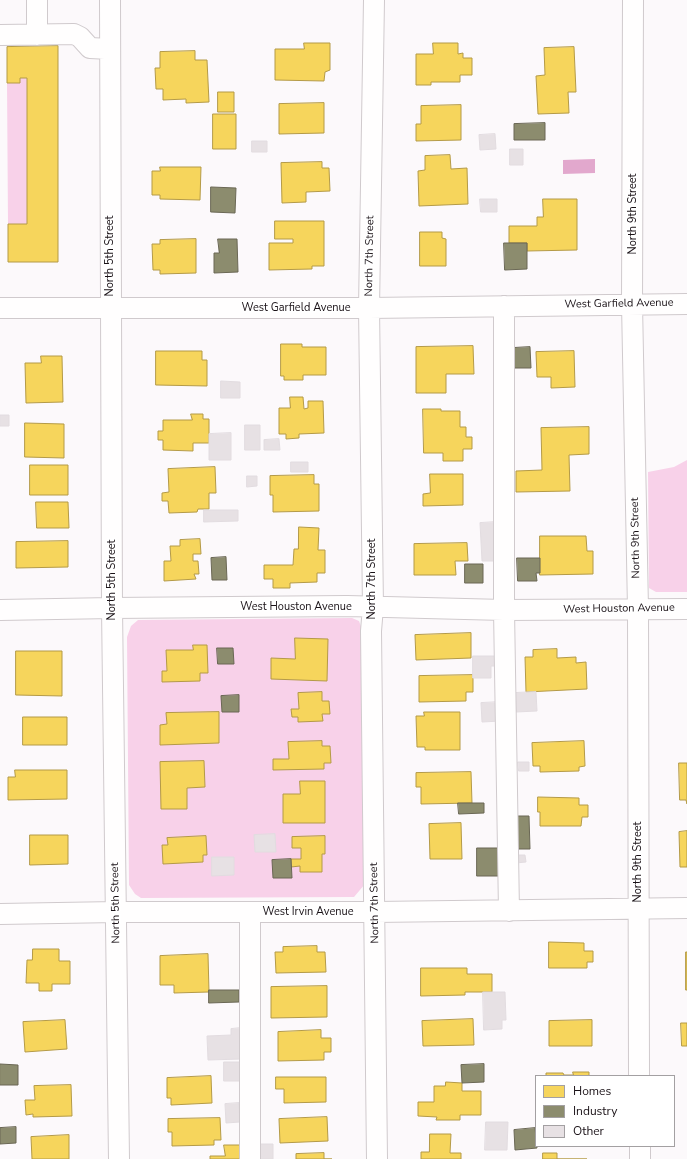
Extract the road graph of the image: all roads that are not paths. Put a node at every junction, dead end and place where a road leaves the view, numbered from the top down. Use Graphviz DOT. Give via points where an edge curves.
graph roads {
  1 [pos="37,0"];
  2 [pos="110,0"];
  3 [pos="374,0"];
  4 [pos="633,0"];
  5 [pos="0,35"];
  6 [pos="37,35"];
  7 [pos="110,49"];
  8 [pos="632,304"];
  9 [pos="687,304"];
  10 [pos="504,306"];
  11 [pos="0,308"];
  12 [pos="110,308"];
  13 [pos="369,308"];
  14 [pos="373,607"];
  15 [pos="112,608"];
  16 [pos="638,608"];
  17 [pos="687,608"];
  18 [pos="0,610"];
  19 [pos="504,610"];
  20 [pos="687,908"];
  21 [pos="638,909"];
  22 [pos="508,911"];
  23 [pos="116,912"];
  24 [pos="250,912"];
  25 [pos="375,912"];
  26 [pos="0,914"];
  27 [pos="639,1075"];
  28 [pos="640,1147"];
  29 [pos="119,1159"];
  30 [pos="250,1159"];
  31 [pos="377,1159"];
  32 [pos="640,1159"];
  1 -- 6 [label="street"];
  2 -- 7 [label="street, North 5th Street"];
  3 -- 13 [label="street, North 7th Street"];
  4 -- 8 [label="street, North 9th Street"];
  5 -- 6 [label="street"];
  6 -- 7 [label="street" via="74,34 90,48"];
  7 -- 12 [label="street, North 5th Street"];
  8 -- 9 [label="street, West Garfield Avenue"];
  8 -- 10 [label="street, West Garfield Avenue"];
  8 -- 16 [label="street, North 9th Street"];
  10 -- 13 [label="street, West Garfield Avenue"];
  10 -- 19 [label="street"];
  11 -- 12 [label="street, West Garfield Avenue"];
  12 -- 13 [label="street, West Garfield Avenue"];
  12 -- 15 [label="street, North 5th Street"];
  13 -- 14 [label="street, North 7th Street"];
  14 -- 15 [label="street, West Houston Avenue"];
  14 -- 19 [label="street, West Houston Avenue"];
  14 -- 25 [label="street, North 7th Street" via="371,631"];
  15 -- 18 [label="street, West Houston Avenue"];
  15 -- 23 [label="street, North 5th Street"];
  16 -- 17 [label="street, West Houston Avenue"];
  16 -- 19 [label="street, West Houston Avenue"];
  16 -- 21 [label="street, North 9th Street"];
  19 -- 22 [label="street"];
  20 -- 21 [label="street, West Irvin Avenue"];
  21 -- 22 [label="street, West Irvin Avenue"];
  21 -- 27 [label="street, North 9th Street"];
  22 -- 25 [label="street, West Irvin Avenue"];
  23 -- 24 [label="street, West Irvin Avenue"];
  23 -- 26 [label="street, West Irvin Avenue"];
  23 -- 29 [label="street, North 5th Street"];
  24 -- 25 [label="street, West Irvin Avenue"];
  24 -- 30 [label="street"];
  25 -- 31 [label="street, North 7th Street"];
  28 -- 32 [label="street"];
}
